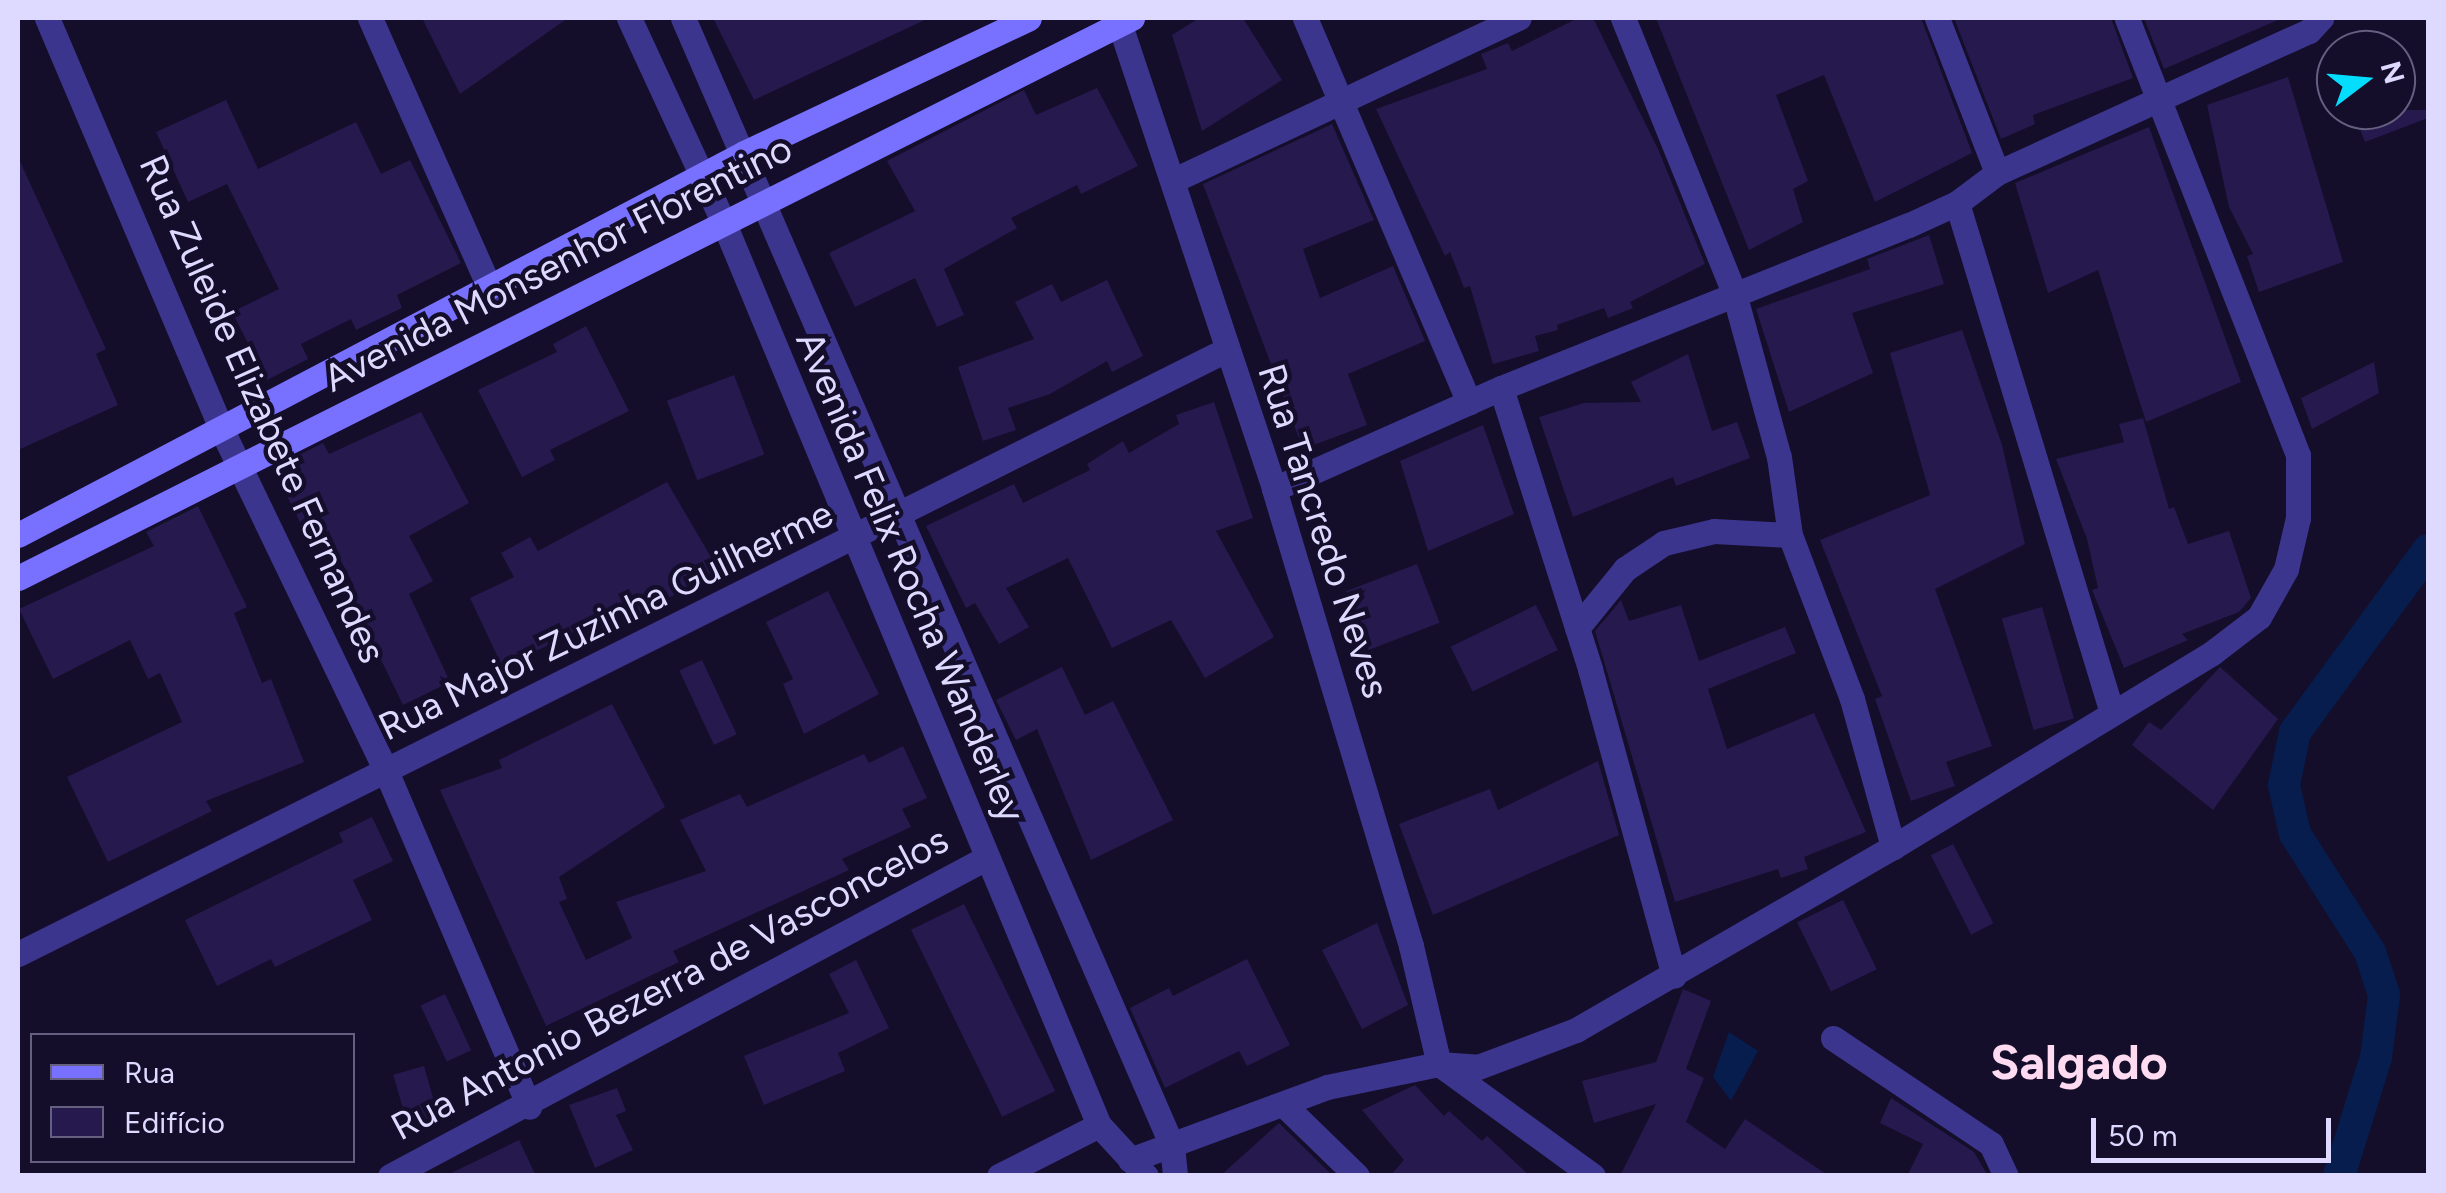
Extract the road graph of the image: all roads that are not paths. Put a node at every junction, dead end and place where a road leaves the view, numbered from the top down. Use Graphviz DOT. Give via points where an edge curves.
graph roads {
  1 [pos="48,18"];
  2 [pos="370,18"];
  3 [pos="629,18"];
  4 [pos="682,18"];
  5 [pos="1029,18"];
  6 [pos="1305,18"];
  7 [pos="1518,18"];
  8 [pos="1623,18"];
  9 [pos="1937,18"];
  10 [pos="2126,18"];
  11 [pos="2321,18"];
  12 [pos="1126,21"];
  13 [pos="993,27"];
  14 [pos="2158,98"];
  15 [pos="1346,101"];
  16 [pos="744,152"];
  17 [pos="1996,173"];
  18 [pos="703,177"];
  19 [pos="1174,180"];
  20 [pos="762,198"];
  21 [pos="1957,203"];
  22 [pos="723,221"];
  23 [pos="491,291"];
  24 [pos="1734,292"];
  25 [pos="1226,350"];
  26 [pos="1502,388"];
  27 [pos="1469,403"];
  28 [pos="220,426"];
  29 [pos="245,468"];
  30 [pos="1274,489"];
  31 [pos="899,515"];
  32 [pos="1790,534"];
  33 [pos="18,535"];
  34 [pos="852,542"];
  35 [pos="18,578"];
  36 [pos="1577,628"];
  37 [pos="2112,713"];
  38 [pos="386,771"];
  39 [pos="1893,847"];
  40 [pos="986,858"];
  41 [pos="18,954"];
  42 [pos="1674,976"];
  43 [pos="1833,1038"];
  44 [pos="1440,1064"];
  45 [pos="1283,1104"];
  46 [pos="528,1107"];
  47 [pos="1099,1125"];
  48 [pos="1172,1146"];
  49 [pos="1138,1168"];
  50 [pos="390,1176"];
  51 [pos="999,1176"];
  52 [pos="1176,1176"];
  53 [pos="1357,1176"];
  54 [pos="1593,1176"];
  55 [pos="2006,1176"];
  1 -- 28 [label="street, Rua Zuleide Elizabete Fernandes"];
  2 -- 23 [label="street"];
  3 -- 18 [label="street, Avenida Felix Rocha Wanderley"];
  4 -- 16 [label="street, Avenida Felix Rocha Wanderley"];
  5 -- 13 [label="main road, Avenida Monsenhor Florentino"];
  6 -- 15 [label="street"];
  7 -- 15 [label="street"];
  8 -- 24 [label="street"];
  9 -- 17 [label="street"];
  10 -- 14 [label="street"];
  11 -- 14 [label="street" via="2308,31"];
  12 -- 19 [label="street, Rua Tancredo Neves"];
  12 -- 20 [label="main road, Avenida Monsenhor Florentino"];
  13 -- 16 [label="main road, Avenida Monsenhor Florentino"];
  14 -- 17 [label="street"];
  14 -- 37 [label="street" via="2298,455 2298,518 2286,569 2259,617"];
  15 -- 19 [label="street"];
  15 -- 27 [label="street"];
  16 -- 18 [label="main road, Avenida Monsenhor Florentino"];
  16 -- 20 [label="street, Avenida Felix Rocha Wanderley"];
  17 -- 21 [label="street"];
  18 -- 22 [label="street, Avenida Felix Rocha Wanderley"];
  18 -- 23 [label="main road, Avenida Monsenhor Florentino"];
  19 -- 25 [label="street, Rua Tancredo Neves"];
  20 -- 22 [label="main road, Avenida Monsenhor Florentino"];
  20 -- 31 [label="street, Avenida Felix Rocha Wanderley"];
  21 -- 24 [label="street"];
  21 -- 37 [label="street"];
  22 -- 29 [label="main road, Avenida Monsenhor Florentino"];
  22 -- 34 [label="street, Avenida Felix Rocha Wanderley"];
  23 -- 28 [label="main road, Avenida Monsenhor Florentino"];
  24 -- 26 [label="street"];
  24 -- 32 [label="street" via="1775,440"];
  25 -- 30 [label="street, Rua Tancredo Neves"];
  25 -- 31 [label="street, Rua Major Zuzinha Guilherme"];
  26 -- 27 [label="street"];
  26 -- 36 [label="street"];
  27 -- 30 [label="street"];
  28 -- 29 [label="street, Rua Zuleide Elizabete Fernandes"];
  28 -- 33 [label="main road, Avenida Monsenhor Florentino"];
  29 -- 35 [label="main road, Avenida Monsenhor Florentino"];
  29 -- 38 [label="street, Rua Zuleide Elizabete Fernandes"];
  30 -- 44 [label="street, Rua Tancredo Neves"];
  31 -- 34 [label="street, Rua Major Zuzinha Guilherme"];
  31 -- 48 [label="street, Avenida Felix Rocha Wanderley"];
  32 -- 36 [label="street" via="1714,531 1664,543 1625,569"];
  32 -- 39 [label="street" via="1852,698"];
  34 -- 38 [label="street, Rua Major Zuzinha Guilherme"];
  34 -- 40 [label="street, Avenida Felix Rocha Wanderley"];
  36 -- 42 [label="street"];
  37 -- 39 [label="street"];
  38 -- 41 [label="street, Rua Major Zuzinha Guilherme"];
  38 -- 46 [label="street, Rua Zuleide Elizabete Fernandes"];
  39 -- 42 [label="street"];
  40 -- 46 [label="street, Rua Antonio Bezerra de Vasconcelos"];
  40 -- 47 [label="street, Avenida Felix Rocha Wanderley"];
  42 -- 44 [label="street" via="1529,1052 1478,1066"];
  43 -- 55 [label="street" via="1991,1144"];
  44 -- 45 [label="street" via="1355,1080"];
  44 -- 54 [label="street"];
  45 -- 48 [label="street"];
  45 -- 53 [label="street"];
  46 -- 50 [label="street, Rua Antonio Bezerra de Vasconcelos"];
  47 -- 49 [label="street, Avenida Felix Rocha Wanderley"];
  47 -- 51 [label="street"];
  48 -- 49 [label="street"];
  48 -- 52 [label="street, Avenida Felix Rocha Wanderley"];
}
